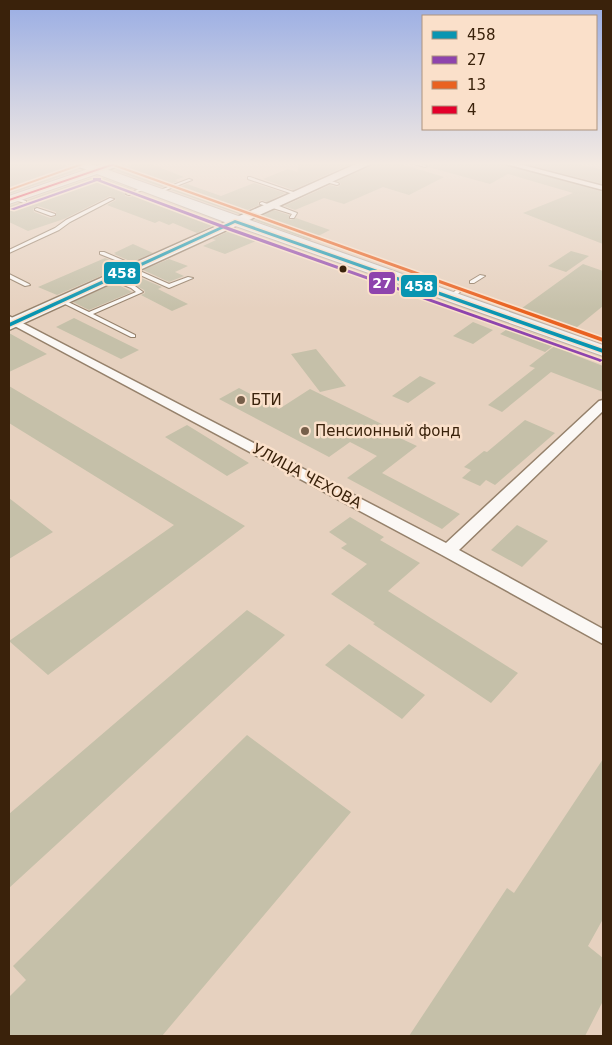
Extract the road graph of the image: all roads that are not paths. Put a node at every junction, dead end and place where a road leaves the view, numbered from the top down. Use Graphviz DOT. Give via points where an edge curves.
graph roads {
  1 [pos="44,212"];
  2 [pos="86,212"];
  3 [pos="209,212"];
  4 [pos="258,212"];
  5 [pos="292,212"];
  6 [pos="53,215"];
  7 [pos="292,217"];
  8 [pos="236,222"];
  9 [pos="9,252"];
  10 [pos="102,253"];
  11 [pos="134,268"];
  12 [pos="9,276"];
  13 [pos="482,276"];
  14 [pos="111,278"];
  15 [pos="190,278"];
  16 [pos="472,282"];
  17 [pos="27,285"];
  18 [pos="62,301"];
  19 [pos="89,314"];
  20 [pos="11,322"];
  21 [pos="133,336"];
  22 [pos="603,351"];
  23 [pos="603,404"];
  24 [pos="448,551"];
  25 [pos="603,637"];
  1 -- 6 [label="lane"];
  2 -- 9 [label="lane"];
  3 -- 8 [label="main road"];
  4 -- 8 [label="street"];
  5 -- 7 [label="lane" via="295,213"];
  8 -- 11 [label="street"];
  8 -- 22 [label="main road" via="455,294"];
  10 -- 11 [label="lane"];
  11 -- 14 [label="street"];
  11 -- 15 [label="lane" via="169,286"];
  12 -- 17 [label="lane"];
  13 -- 16 [label="lane"];
  14 -- 18 [label="street"];
  14 -- 19 [label="lane" via="140,292"];
  18 -- 19 [label="lane"];
  18 -- 20 [label="street"];
  19 -- 21 [label="lane"];
  20 -- 24 [label="street, УЛИЦА ЧЕХОВА"];
  23 -- 24 [label="street"];
  24 -- 25 [label="street, УЛИЦА ЧЕХОВА"];
}
